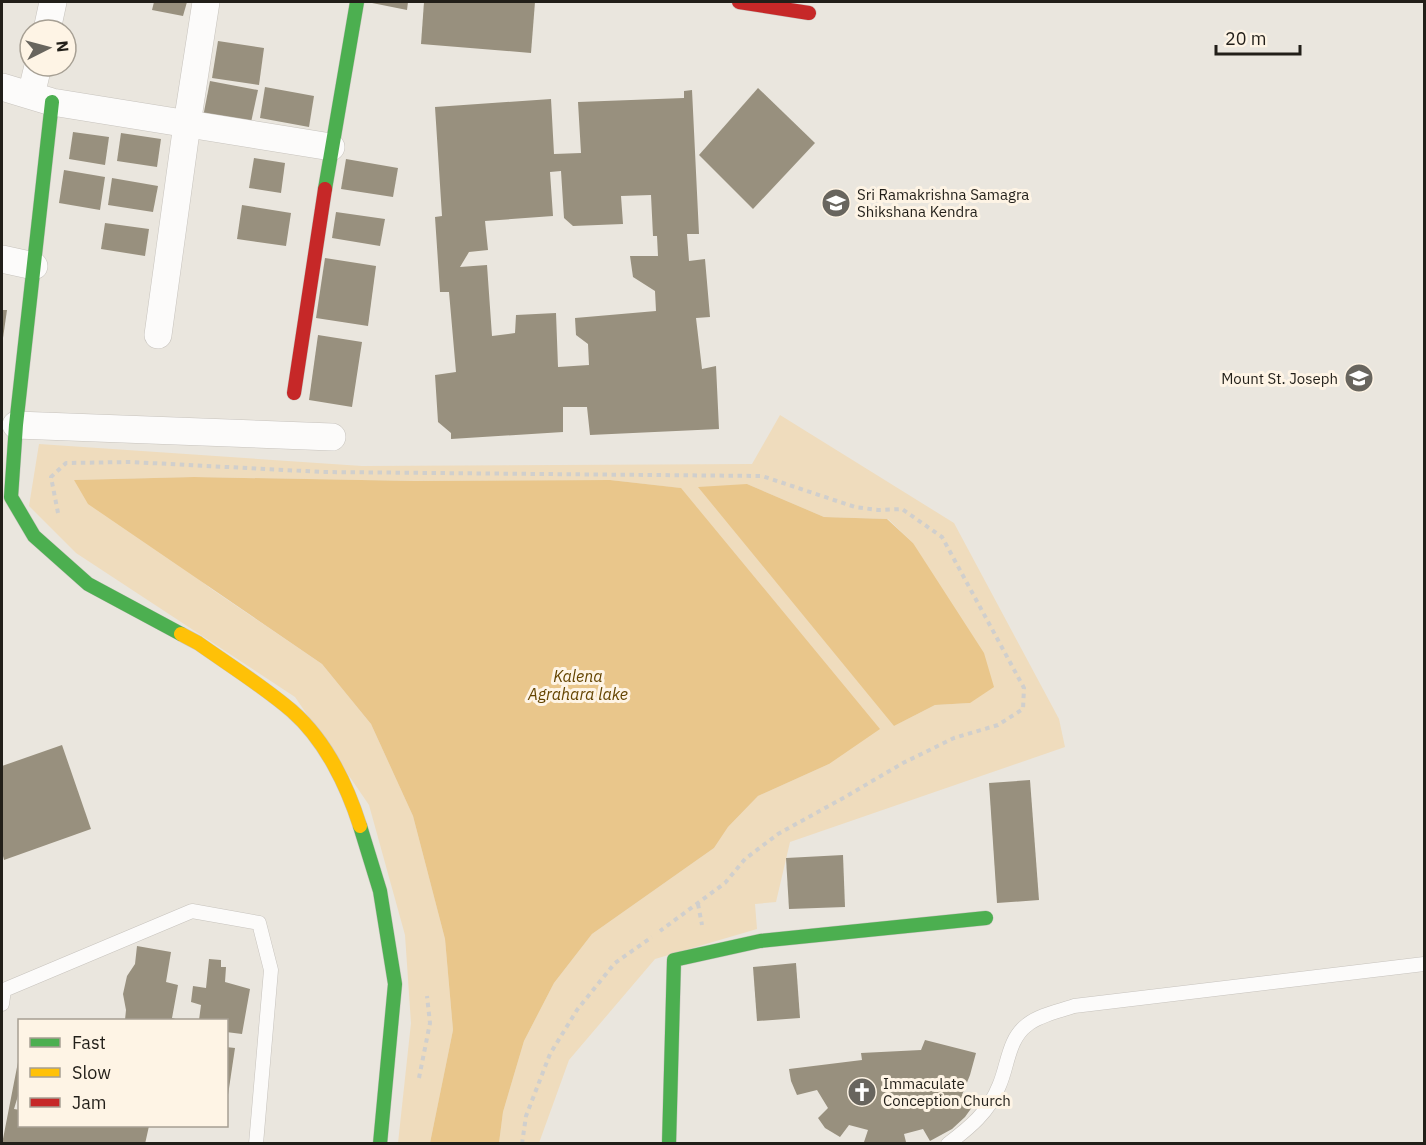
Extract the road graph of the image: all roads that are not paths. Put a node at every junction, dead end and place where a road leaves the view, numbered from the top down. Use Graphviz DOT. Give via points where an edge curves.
graph roads {
  1 [pos="53,2"];
  2 [pos="206,2"];
  3 [pos="357,2"];
  4 [pos="739,2"];
  5 [pos="809,13"];
  6 [pos="49,18"];
  7 [pos="39,78"];
  8 [pos="2,87"];
  9 [pos="42,99"];
  10 [pos="187,124"];
  11 [pos="331,147"];
  12 [pos="2,259"];
  13 [pos="34,266"];
  14 [pos="158,335"];
  15 [pos="294,393"];
  16 [pos="16,425"];
  17 [pos="332,437"];
  18 [pos="986,918"];
  19 [pos="1425,964"];
  20 [pos="2,1004"];
  21 [pos="256,1143"];
  22 [pos="380,1143"];
  23 [pos="669,1143"];
  24 [pos="948,1143"];
  1 -- 6 [label="street"];
  2 -- 10 [label="street"];
  3 -- 11 [label="street"];
  4 -- 5 [label="street"];
  7 -- 9 [label="street"];
  8 -- 9 [label="street"];
  9 -- 10 [label="street"];
  9 -- 13 [label="street"];
  10 -- 11 [label="street"];
  10 -- 14 [label="street"];
  11 -- 15 [label="street"];
  12 -- 13 [label="street"];
  13 -- 16 [label="street"];
  16 -- 17 [label="street"];
  16 -- 22 [label="street" via="11,497 34,537 88,584 198,643 293,712 326,750 354,808 380,891 395,984"];
  18 -- 23 [label="street" via="760,940 674,960"];
  19 -- 24 [label="lane" via="1074,1006 1056,1012 1028,1024 1014,1040 999,1088 976,1123"];
  20 -- 21 [label="lane" via="4,990 192,911 259,923 271,970"];
}
